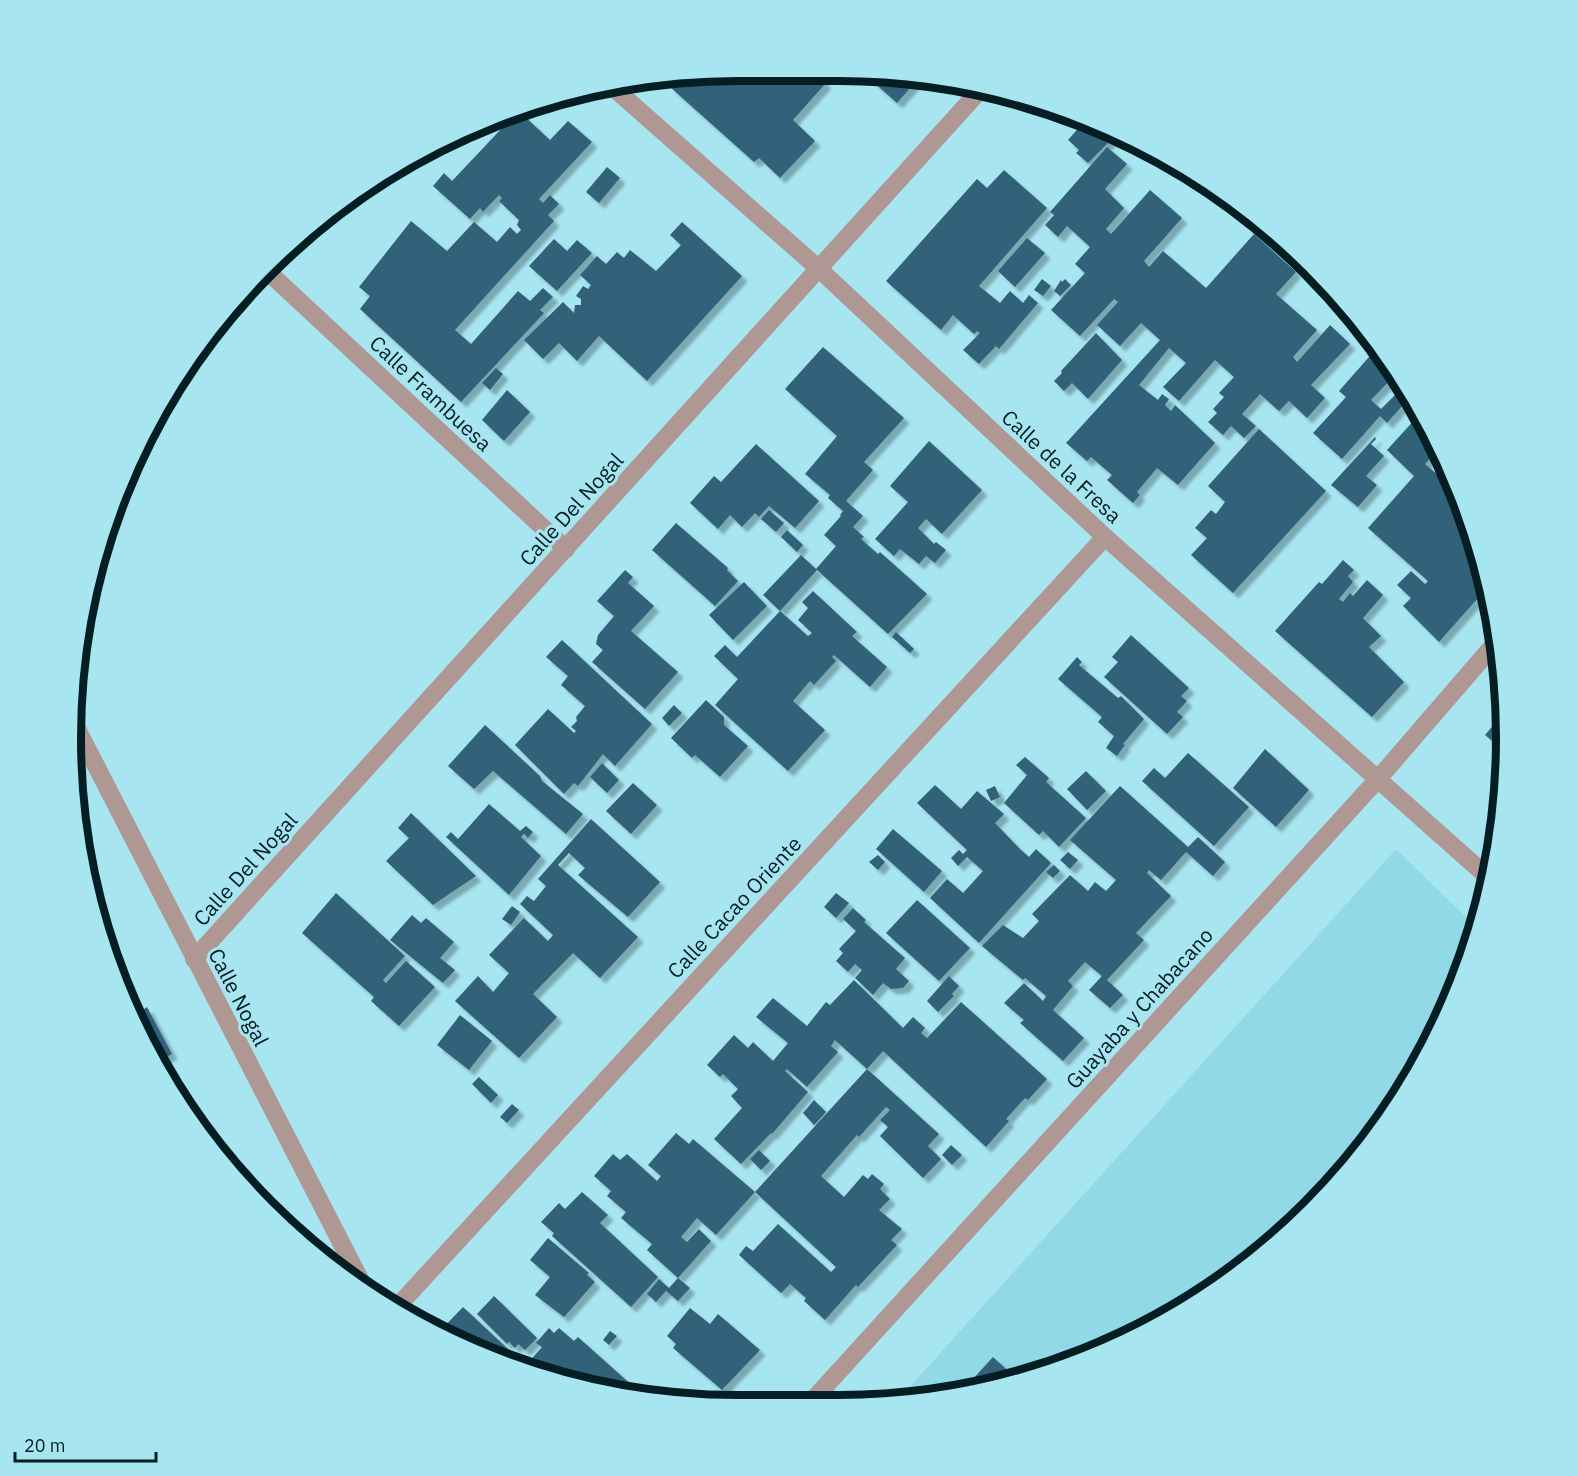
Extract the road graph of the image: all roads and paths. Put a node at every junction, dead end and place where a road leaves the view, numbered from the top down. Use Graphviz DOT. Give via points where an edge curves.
graph roads {
  1 [pos="619,93"];
  2 [pos="975,96"];
  3 [pos="818,268"];
  4 [pos="271,275"];
  5 [pos="1105,537"];
  6 [pos="566,549"];
  7 [pos="1490,650"];
  8 [pos="81,737"];
  9 [pos="1378,779"];
  10 [pos="1482,872"];
  11 [pos="194,959"];
  12 [pos="356,1272"];
  13 [pos="401,1302"];
  14 [pos="817,1395"];
  1 -- 3 [label="street, Calle de la Fresa"];
  2 -- 3 [label="street, Calle Del Nogal"];
  3 -- 5 [label="street, Calle de la Fresa"];
  3 -- 6 [label="street, Calle Del Nogal"];
  4 -- 6 [label="street, Calle Frambuesa"];
  5 -- 9 [label="street, Calle de la Fresa"];
  5 -- 13 [label="street, Calle Cacao Oriente"];
  6 -- 11 [label="street, Calle Del Nogal"];
  7 -- 9 [label="street, Guayaba y Chabacano"];
  8 -- 11 [label="street, Calle Nogal"];
  9 -- 10 [label="street, Calle de la Fresa"];
  9 -- 14 [label="street, Guayaba y Chabacano"];
  11 -- 12 [label="street, Calle Nogal"];
}
